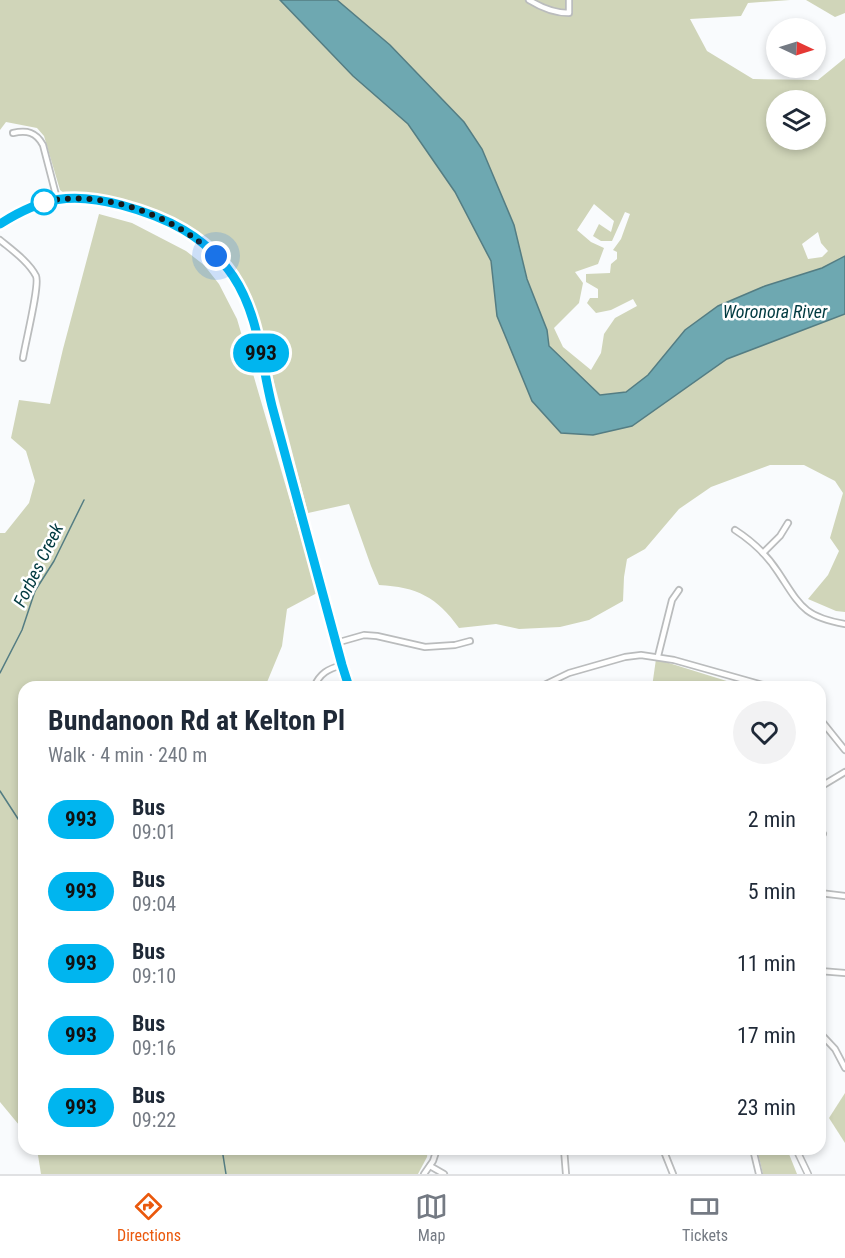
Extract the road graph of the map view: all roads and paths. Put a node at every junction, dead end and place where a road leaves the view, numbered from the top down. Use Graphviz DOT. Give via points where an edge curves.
graph roads {
  1 [pos="529,0"];
  2 [pos="568,0"];
  3 [pos="13,133"];
  4 [pos="57,199"];
  5 [pos="0,224"];
  6 [pos="0,240"];
  7 [pos="22,358"];
  8 [pos="788,523"];
  9 [pos="735,530"];
  10 [pos="763,553"];
  11 [pos="679,590"];
  12 [pos="845,624"];
  13 [pos="470,641"];
  14 [pos="336,643"];
  15 [pos="658,656"];
  16 [pos="342,665"];
  17 [pos="317,681"];
  18 [pos="347,681"];
  19 [pos="553,681"];
  20 [pos="748,681"];
  21 [pos="826,726"];
  22 [pos="845,750"];
  23 [pos="843,775"];
  24 [pos="826,784"];
  25 [pos="826,894"];
  26 [pos="845,896"];
  27 [pos="826,971"];
  28 [pos="845,973"];
  29 [pos="826,1039"];
  30 [pos="845,1068"];
  31 [pos="435,1155"];
  32 [pos="564,1155"];
  33 [pos="665,1155"];
  34 [pos="754,1155"];
  35 [pos="799,1155"];
  36 [pos="430,1166"];
  37 [pos="424,1174"];
  38 [pos="444,1174"];
  39 [pos="566,1174"];
  40 [pos="673,1174"];
  41 [pos="759,1174"];
  42 [pos="808,1174"];
  1 -- 2 [label="street" via="542,8 569,13"];
  3 -- 4 [label="street" via="28,131 40,138"];
  4 -- 5 [label="street" via="32,206"];
  4 -- 14 [label="street" via="103,201 161,218 202,242 233,277 255,324 272,405"];
  6 -- 7 [label="street" via="37,279"];
  8 -- 10 [label="street"];
  9 -- 10 [label="street"];
  10 -- 12 [label="street" via="803,607 825,620"];
  11 -- 15 [label="street" via="672,600"];
  13 -- 14 [label="street" via="425,648 364,635"];
  14 -- 16 [label="street"];
  15 -- 19 [label="street" via="625,657"];
  15 -- 20 [label="street"];
  16 -- 17 [label="street" via="324,672"];
  16 -- 18 [label="street"];
  21 -- 22 [label="street"];
  23 -- 24 [label="street"];
  25 -- 26 [label="street"];
  27 -- 28 [label="street"];
  29 -- 30 [label="street"];
  31 -- 36 [label="street"];
  32 -- 39 [label="street"];
  33 -- 40 [label="street"];
  34 -- 41 [label="street"];
  35 -- 42 [label="street"];
  36 -- 37 [label="street"];
  36 -- 38 [label="street"];
}
